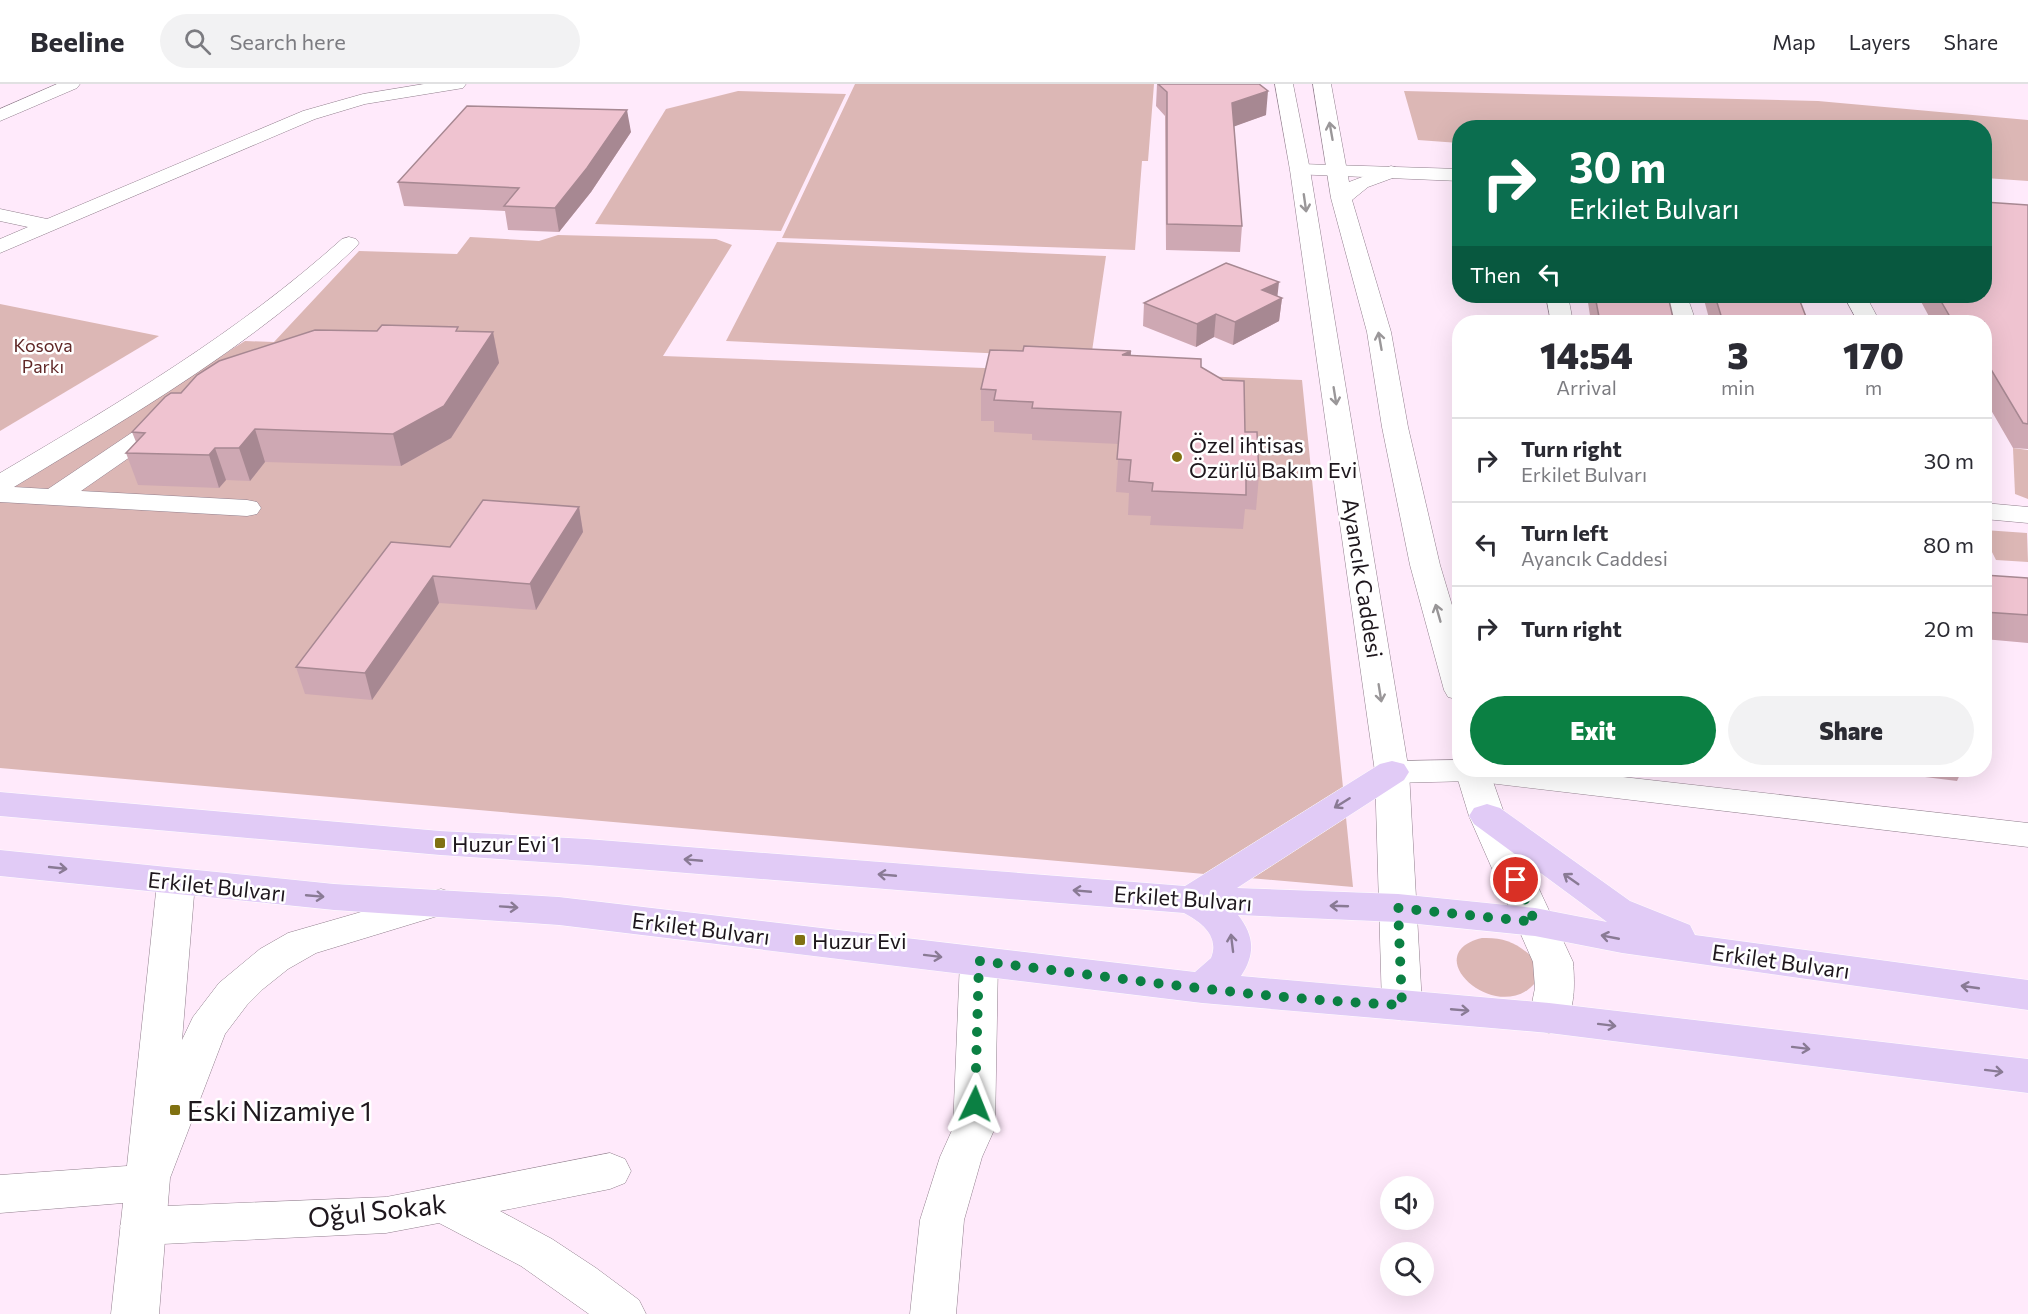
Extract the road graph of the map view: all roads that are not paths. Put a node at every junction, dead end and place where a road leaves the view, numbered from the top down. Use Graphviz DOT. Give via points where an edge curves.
graph roads {
  1 [pos="71,84"];
  2 [pos="457,84"];
  3 [pos="1284,84"];
  4 [pos="1322,84"];
  5 [pos="0,116"];
  6 [pos="1337,169"];
  7 [pos="1300,170"];
  8 [pos="1391,172"];
  9 [pos="1452,175"];
  10 [pos="1341,198"];
  11 [pos="0,215"];
  12 [pos="50,226"];
  13 [pos="349,243"];
  14 [pos="0,247"];
  15 [pos="190,405"];
  16 [pos="0,484"];
  17 [pos="0,494"];
  18 [pos="54,497"];
  19 [pos="247,508"];
  20 [pos="1992,512"];
  21 [pos="2028,515"];
  22 [pos="1452,661"];
  23 [pos="1452,770"];
  24 [pos="1392,772"];
  25 [pos="1474,777"];
  26 [pos="1532,777"];
  27 [pos="0,804"];
  28 [pos="1487,816"];
  29 [pos="2028,835"];
  30 [pos="0,863"];
  31 [pos="176,883"];
  32 [pos="1191,900"];
  33 [pos="441,902"];
  34 [pos="1398,908"];
  35 [pos="1535,922"];
  36 [pos="1716,952"];
  37 [pos="979,961"];
  38 [pos="1202,988"];
  39 [pos="2028,995"];
  40 [pos="1402,1005"];
  41 [pos="1549,1018"];
  42 [pos="2028,1076"];
  43 [pos="610,1171"];
  44 [pos="146,1183"];
  45 [pos="0,1194"];
  46 [pos="442,1204"];
  47 [pos="142,1226"];
  48 [pos="135,1314"];
  49 [pos="623,1314"];
  50 [pos="933,1314"];
  1 -- 5 [label="street"];
  2 -- 12 [label="street" via="377,96 326,109"];
  3 -- 7 [label="street, Ayancık Caddesi"];
  6 -- 4 [label="street, one-way"];
  6 -- 7 [label="street"];
  6 -- 8 [label="street"];
  6 -- 10 [label="street"];
  7 -- 24 [label="street, Ayancık Caddesi, one-way"];
  8 -- 9 [label="street"];
  8 -- 10 [label="street" via="1361,183"];
  22 -- 10 [label="street, one-way" via="1425,565 1378,332"];
  11 -- 12 [label="street"];
  12 -- 14 [label="street"];
  13 -- 16 [label="street" via="300,289 232,340"];
  15 -- 18 [label="street"];
  17 -- 18 [label="street"];
  18 -- 19 [label="street"];
  20 -- 21 [label="street"];
  23 -- 24 [label="street"];
  24 -- 32 [label="main road, one-way"];
  24 -- 34 [label="street, Ayancık Caddesi"];
  25 -- 28 [label="street"];
  26 -- 29 [label="street"];
  32 -- 27 [label="main road, Erkilet Bulvarı, one-way" via="440,843"];
  28 -- 35 [label="street"];
  36 -- 28 [label="main road, one-way" via="1617,910"];
  30 -- 31 [label="main road, Erkilet Bulvarı, one-way"];
  31 -- 33 [label="main road, Erkilet Bulvarı, one-way"];
  31 -- 44 [label="street"];
  34 -- 32 [label="main road, Erkilet Bulvarı, one-way"];
  38 -- 32 [label="main road, one-way" via="1217,980 1227,968 1234,942 1220,917"];
  33 -- 37 [label="main road, Erkilet Bulvarı, one-way" via="559,911"];
  33 -- 44 [label="street" via="302,943 249,979 207,1028"];
  34 -- 35 [label="main road, Erkilet Bulvarı"];
  34 -- 40 [label="street, Ayancık Caddesi"];
  36 -- 35 [label="main road, Erkilet Bulvarı, one-way"];
  35 -- 41 [label="street" via="1553,962 1556,988"];
  39 -- 36 [label="main road, Erkilet Bulvarı, one-way"];
  37 -- 38 [label="main road, Erkilet Bulvarı"];
  37 -- 50 [label="street" via="974,1128 957,1167 942,1220"];
  38 -- 40 [label="main road, Erkilet Bulvarı"];
  40 -- 41 [label="main road, Erkilet Bulvarı, one-way"];
  41 -- 42 [label="main road, one-way"];
  43 -- 46 [label="street, Oğul Sokak"];
  44 -- 45 [label="street"];
  44 -- 47 [label="street"];
  46 -- 47 [label="street, Oğul Sokak" via="386,1215"];
  46 -- 49 [label="street" via="519,1240 592,1288"];
  47 -- 48 [label="street"];
}
